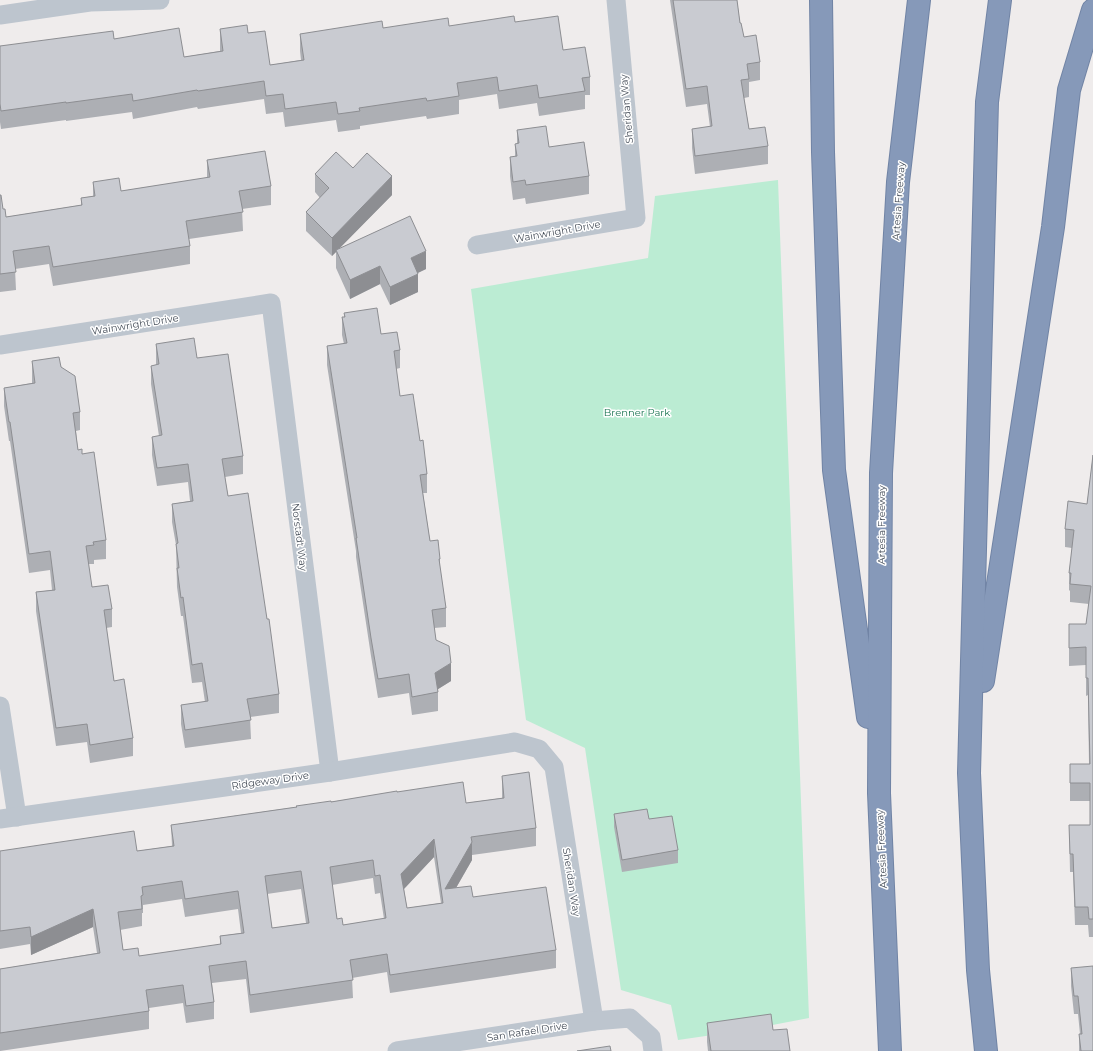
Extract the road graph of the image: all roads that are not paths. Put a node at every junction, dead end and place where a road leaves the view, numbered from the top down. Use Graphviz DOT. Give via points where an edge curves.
graph roads {
  1 [pos="160,0"];
  2 [pos="616,0"];
  3 [pos="821,0"];
  4 [pos="919,0"];
  5 [pos="1000,0"];
  6 [pos="1093,10"];
  7 [pos="0,15"];
  8 [pos="636,218"];
  9 [pos="477,245"];
  10 [pos="271,303"];
  11 [pos="0,346"];
  12 [pos="0,706"];
  13 [pos="539,749"];
  14 [pos="330,772"];
  15 [pos="969,773"];
  16 [pos="879,793"];
  17 [pos="8,818"];
  18 [pos="594,1021"];
  19 [pos="652,1044"];
  20 [pos="396,1051"];
  21 [pos="890,1051"];
  22 [pos="986,1051"];
  1 -- 7 [label="street" via="90,2"];
  2 -- 8 [label="street, Sheridan Way"];
  3 -- 16 [label="highway" via="823,152 834,470"];
  4 -- 16 [label="highway, Artesia Freeway" via="898,182 881,473"];
  5 -- 15 [label="highway" via="987,102"];
  6 -- 15 [label="highway" via="1069,90 1053,227"];
  8 -- 9 [label="street, Wainwright Drive"];
  10 -- 11 [label="street, Wainwright Drive"];
  10 -- 14 [label="street, Norstadt Way"];
  12 -- 17 [label="street"];
  13 -- 14 [label="street, Ridgeway Drive" via="515,742"];
  13 -- 18 [label="street, Sheridan Way" via="554,767"];
  14 -- 17 [label="street, Ridgeway Drive"];
  15 -- 22 [label="highway" via="978,970"];
  16 -- 21 [label="highway, Artesia Freeway"];
  18 -- 19 [label="street, San Rafael Drive" via="630,1018"];
  18 -- 20 [label="street, San Rafael Drive"];
}
